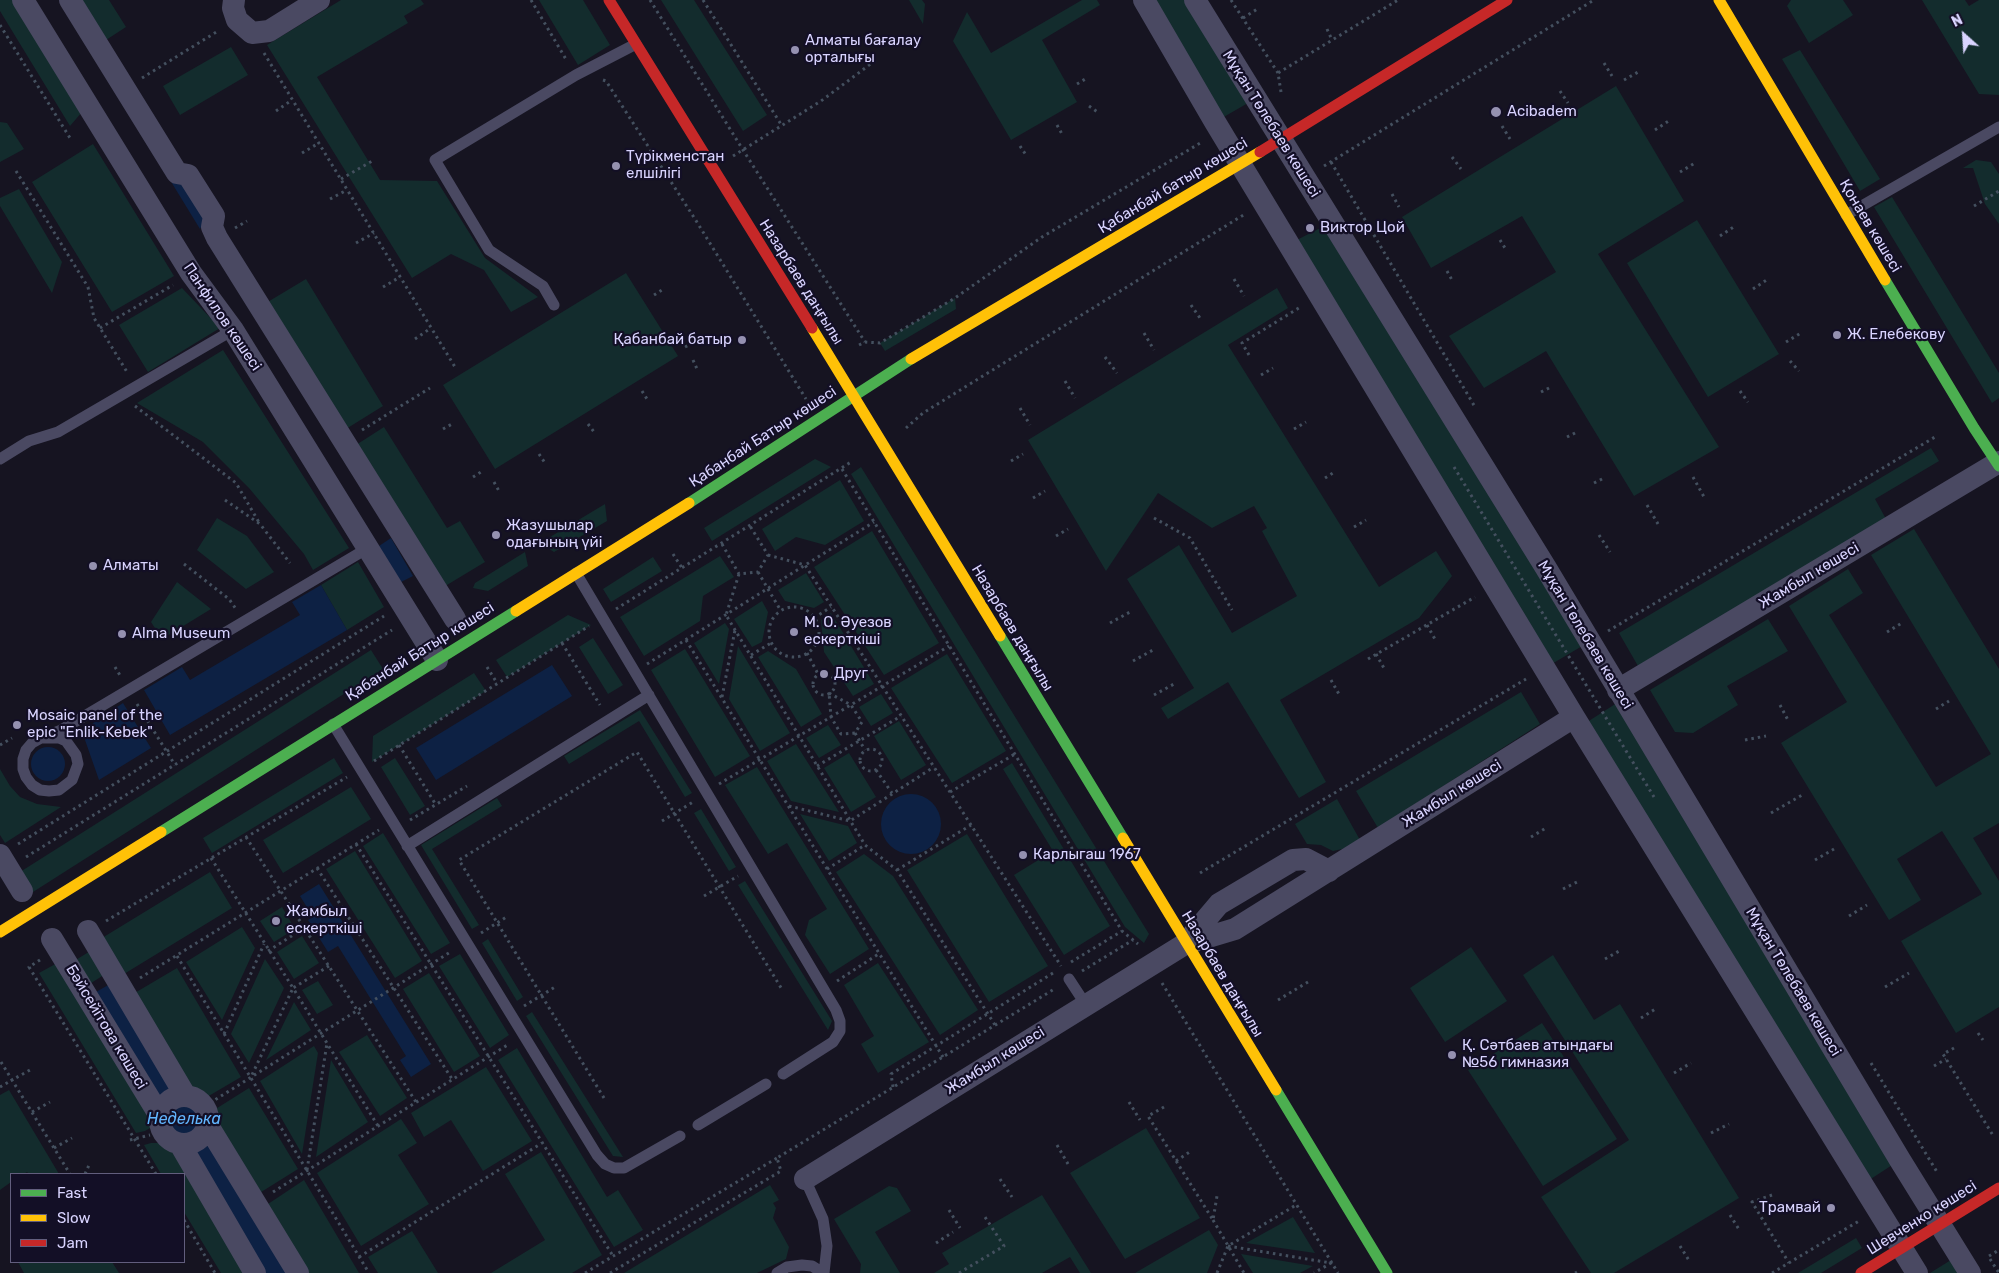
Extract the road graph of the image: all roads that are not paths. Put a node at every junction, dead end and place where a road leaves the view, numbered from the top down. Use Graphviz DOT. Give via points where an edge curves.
graph roads {
  1 [pos="23,0"];
  2 [pos="70,0"];
  3 [pos="319,0"];
  4 [pos="609,0"];
  5 [pos="1144,0"];
  6 [pos="1195,0"];
  7 [pos="1507,0"];
  8 [pos="1719,0"];
  9 [pos="241,18"];
  10 [pos="636,44"];
  11 [pos="1999,127"];
  12 [pos="1281,139"];
  13 [pos="1241,164"];
  14 [pos="1846,215"];
  15 [pos="554,305"];
  16 [pos="233,330"];
  17 [pos="854,396"];
  18 [pos="0,459"];
  19 [pos="1998,464"];
  20 [pos="368,548"];
  21 [pos="576,573"];
  22 [pos="455,619"];
  23 [pos="437,660"];
  24 [pos="649,696"];
  25 [pos="1614,699"];
  26 [pos="88,714"];
  27 [pos="1585,717"];
  28 [pos="333,724"];
  29 [pos="41,738"];
  30 [pos="76,755"];
  31 [pos="407,846"];
  32 [pos="8,856"];
  33 [pos="22,891"];
  34 [pos="88,931"];
  35 [pos="0,932"];
  36 [pos="55,944"];
  37 [pos="1186,944"];
  38 [pos="1069,979"];
  39 [pos="1086,1005"];
  40 [pos="783,1074"];
  41 [pos="766,1084"];
  42 [pos="199,1108"];
  43 [pos="698,1125"];
  44 [pos="167,1131"];
  45 [pos="680,1136"];
  46 [pos="805,1179"];
  47 [pos="1999,1188"];
  48 [pos="1940,1224"];
  49 [pos="1902,1248"];
  50 [pos="255,1273"];
  51 [pos="298,1273"];
  52 [pos="776,1273"];
  53 [pos="824,1273"];
  54 [pos="1387,1273"];
  55 [pos="1861,1273"];
  56 [pos="1917,1273"];
  57 [pos="1970,1273"];
  1 -- 16 [label="street, Панфилов көшесі" via="190,274"];
  2 -- 22 [label="street" via="177,173 188,175 214,216 212,227 218,238"];
  3 -- 9 [label="street" via="269,31"];
  4 -- 10 [label="street, Назарбаев даңғылы"];
  5 -- 13 [label="street"];
  6 -- 12 [label="street, Мұқан Төлебаев көшесі"];
  7 -- 12 [label="street, Қабанбай батыр көшесі"];
  8 -- 14 [label="street, Қонаев көшесі"];
  10 -- 15 [label="lane" via="576,75 435,160 489,250 543,286"];
  10 -- 17 [label="street, Назарбаев даңғылы"];
  11 -- 14 [label="lane"];
  12 -- 13 [label="street, Қабанбай батыр көшесі"];
  12 -- 25 [label="street, Мұқан Төлебаев көшесі" via="1541,559"];
  13 -- 17 [label="street, Қабанбай батыр көшесі"];
  13 -- 27 [label="street"];
  14 -- 19 [label="street, Қонаев көшесі"];
  16 -- 18 [label="lane" via="58,432 28,441"];
  16 -- 20 [label="street, Панфилов көшесі"];
  17 -- 21 [label="street, Қабанбай Батыр көшесі"];
  17 -- 37 [label="street, Назарбаев даңғылы"];
  19 -- 25 [label="street, Жамбыл көшесі"];
  20 -- 23 [label="street, Панфилов көшесі"];
  20 -- 26 [label="lane"];
  21 -- 23 [label="street, Қабанбай Батыр көшесі"];
  21 -- 24 [label="lane"];
  23 -- 28 [label="street, Қабанбай Батыр көшесі"];
  24 -- 31 [label="lane"];
  24 -- 40 [label="lane" via="840,1021 840,1031 833,1042"];
  25 -- 48 [label="street, Мұқан Төлебаев көшесі"];
  26 -- 29 [label="lane"];
  26 -- 30 [label="lane" via="78,722 73,732"];
  27 -- 37 [label="street, Жамбыл көшесі" via="1329,871 1306,859 1293,860 1220,904"];
  27 -- 49 [label="street"];
  28 -- 31 [label="lane"];
  28 -- 35 [label="street, Қабанбай Батыр көшесі"];
  29 -- 30 [label="lane" via="50,736 66,742"];
  29 -- 30 [label="lane" via="32,743 23,759 26,777 40,790 59,790 66,786 76,772"];
  31 -- 45 [label="lane" via="605,1164 624,1168"];
  32 -- 33 [label="street"];
  34 -- 42 [label="street"];
  36 -- 44 [label="street, Бәйсейітова көшесі"];
  37 -- 39 [label="street, Жамбыл көшесі"];
  37 -- 54 [label="street, Назарбаев даңғылы"];
  38 -- 39 [label="lane"];
  39 -- 46 [label="street, Жамбыл көшесі"];
  41 -- 43 [label="lane"];
  42 -- 44 [label="street" via="178,1096 166,1103"];
  42 -- 44 [label="street" via="203,1135 197,1140 190,1143"];
  42 -- 51 [label="street"];
  44 -- 50 [label="street, Бәйсейітова көшесі"];
  46 -- 53 [label="lane" via="823,1219 828,1246"];
  47 -- 48 [label="street, Шевченко көшесі"];
  48 -- 49 [label="street, Шевченко көшесі"];
  48 -- 57 [label="street, Мұқан Төлебаев көшесі"];
  49 -- 55 [label="street, Шевченко көшесі"];
  49 -- 56 [label="street"];
  52 -- 53 [label="lane" via="802,1265"];
}
